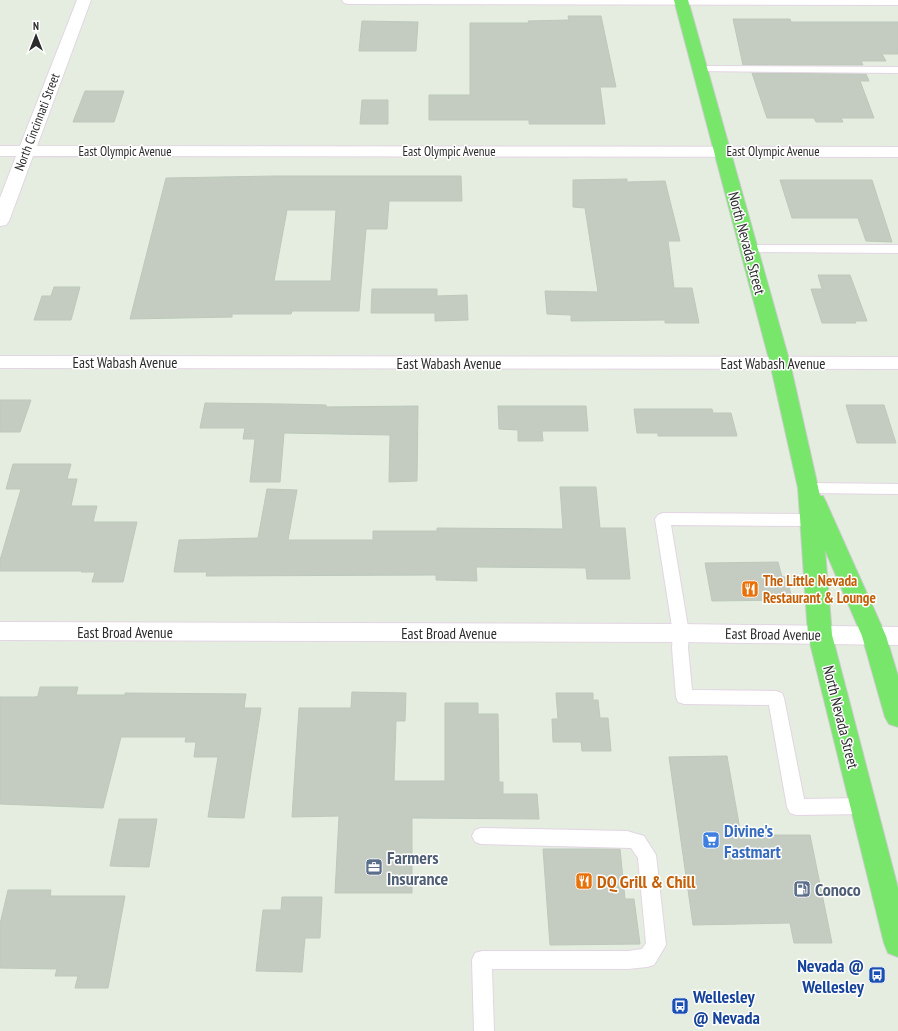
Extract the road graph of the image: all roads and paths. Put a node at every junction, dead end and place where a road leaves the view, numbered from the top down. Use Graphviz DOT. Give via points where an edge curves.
graph roads {
  1 [pos="84,0"];
  2 [pos="349,0"];
  3 [pos="681,0"];
  4 [pos="898,1"];
  5 [pos="700,69"];
  6 [pos="898,70"];
  7 [pos="0,151"];
  8 [pos="26,151"];
  9 [pos="723,151"];
  10 [pos="898,152"];
  11 [pos="0,221"];
  12 [pos="748,249"];
  13 [pos="898,249"];
  14 [pos="0,362"];
  15 [pos="780,363"];
  16 [pos="898,363"];
  17 [pos="809,488"];
  18 [pos="898,488"];
  19 [pos="811,520"];
  20 [pos="0,631"];
  21 [pos="681,633"];
  22 [pos="820,635"];
  23 [pos="874,636"];
  24 [pos="898,636"];
  25 [pos="898,717"];
  26 [pos="864,806"];
  27 [pos="481,836"];
  28 [pos="898,943"];
  29 [pos="484,1031"];
  1 -- 8 [label="street, North Cincinnati Street"];
  2 -- 3 [label="street"];
  3 -- 4 [label="street"];
  3 -- 5 [label="main road, North Nevada Street"];
  5 -- 6 [label="lane"];
  5 -- 9 [label="main road, North Nevada Street"];
  7 -- 8 [label="street, East Olympic Avenue"];
  8 -- 9 [label="street, East Olympic Avenue"];
  8 -- 11 [label="street, North Cincinnati Street"];
  9 -- 10 [label="street, East Olympic Avenue"];
  9 -- 12 [label="main road, North Nevada Street"];
  12 -- 13 [label="lane"];
  12 -- 15 [label="main road, North Nevada Street"];
  14 -- 15 [label="street, East Wabash Avenue"];
  15 -- 16 [label="street, East Wabash Avenue"];
  15 -- 17 [label="main road, North Nevada Street"];
  17 -- 18 [label="lane"];
  17 -- 19 [label="main road, North Nevada Street"];
  17 -- 23 [label="main road, North Nevada Street"];
  19 -- 21 [label="lane" via="663,519"];
  19 -- 22 [label="main road, North Nevada Street"];
  20 -- 21 [label="street, East Broad Avenue"];
  21 -- 22 [label="street, East Broad Avenue"];
  21 -- 26 [label="lane" via="684,697 776,698 796,807"];
  22 -- 23 [label="street, East Broad Avenue"];
  22 -- 26 [label="main road, North Nevada Street"];
  23 -- 24 [label="street, East Broad Avenue"];
  23 -- 25 [label="main road, North Nevada Street"];
  26 -- 28 [label="main road, North Nevada Street"];
  27 -- 29 [label="lane" via="627,838 637,842 647,855 656,945 647,958 628,960 482,960"];
}
